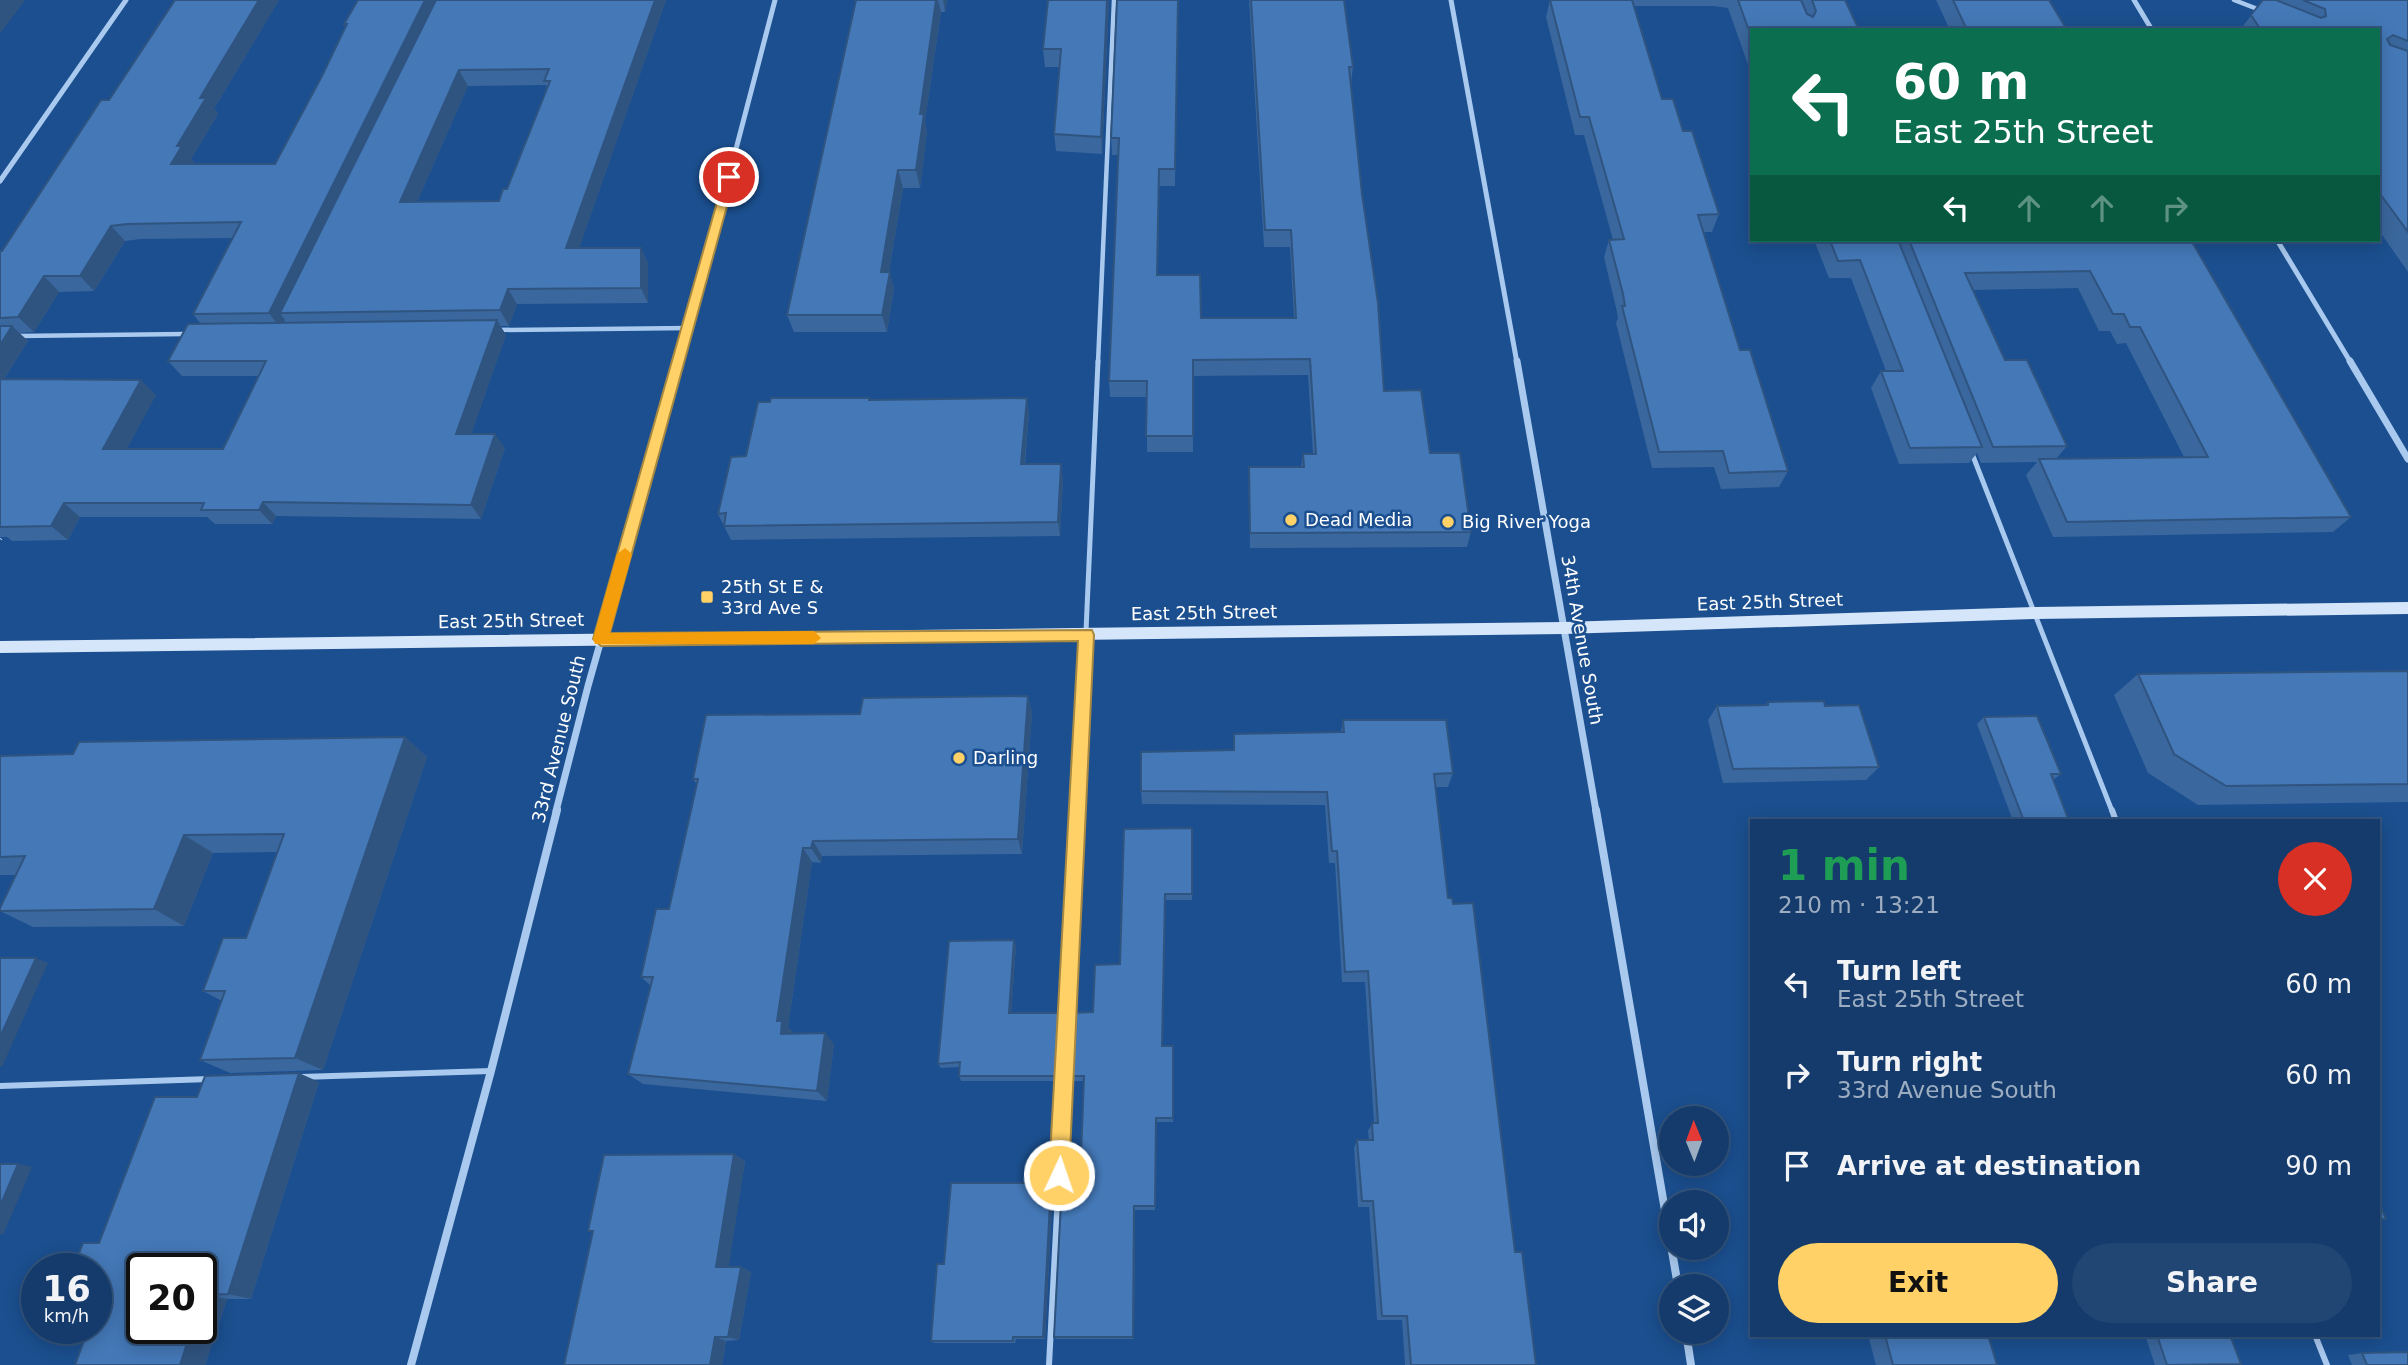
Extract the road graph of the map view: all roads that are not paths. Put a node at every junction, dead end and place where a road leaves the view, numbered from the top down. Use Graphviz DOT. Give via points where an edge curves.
graph roads {
  1 [pos="126,0"];
  2 [pos="775,0"];
  3 [pos="1114,0"];
  4 [pos="1451,0"];
  5 [pos="2134,0"];
  6 [pos="2234,0"];
  7 [pos="2272,15"];
  8 [pos="2150,28"];
  9 [pos="0,181"];
  10 [pos="2278,242"];
  11 [pos="690,328"];
  12 [pos="492,331"];
  13 [pos="189,334"];
  14 [pos="13,337"];
  15 [pos="1967,442"];
  16 [pos="2408,459"];
  17 [pos="2408,608"];
  18 [pos="2035,613"];
  19 [pos="1564,628"];
  20 [pos="1087,635"];
  21 [pos="601,639"];
  22 [pos="0,647"];
  23 [pos="2115,819"];
  24 [pos="491,1071"];
  25 [pos="292,1077"];
  26 [pos="223,1079"];
  27 [pos="0,1086"];
  28 [pos="1676,1274"];
  29 [pos="2316,1337"];
  30 [pos="1687,1344"];
  31 [pos="411,1365"];
  32 [pos="1049,1365"];
  33 [pos="1691,1365"];
  34 [pos="2327,1365"];
  1 -- 9 [label="street"];
  2 -- 11 [label="street, 33rd Avenue South"];
  3 -- 20 [label="lane"];
  4 -- 19 [label="street, 34th Avenue South"];
  5 -- 8 [label="street"];
  6 -- 7 [label="lane"];
  10 -- 16 [label="street"];
  11 -- 12 [label="lane"];
  11 -- 21 [label="street, 33rd Avenue South"];
  13 -- 14 [label="lane"];
  15 -- 18 [label="lane"];
  17 -- 18 [label="street, East 25th Street"];
  18 -- 19 [label="street, East 25th Street"];
  18 -- 23 [label="lane"];
  19 -- 20 [label="street, East 25th Street"];
  19 -- 28 [label="street, 34th Avenue South"];
  20 -- 21 [label="street, East 25th Street"];
  20 -- 32 [label="lane"];
  21 -- 22 [label="street, East 25th Street"];
  21 -- 24 [label="street, 33rd Avenue South"];
  24 -- 25 [label="lane"];
  24 -- 31 [label="street, 33rd Avenue South"];
  26 -- 27 [label="lane"];
  29 -- 34 [label="lane"];
  30 -- 33 [label="street"];
}
